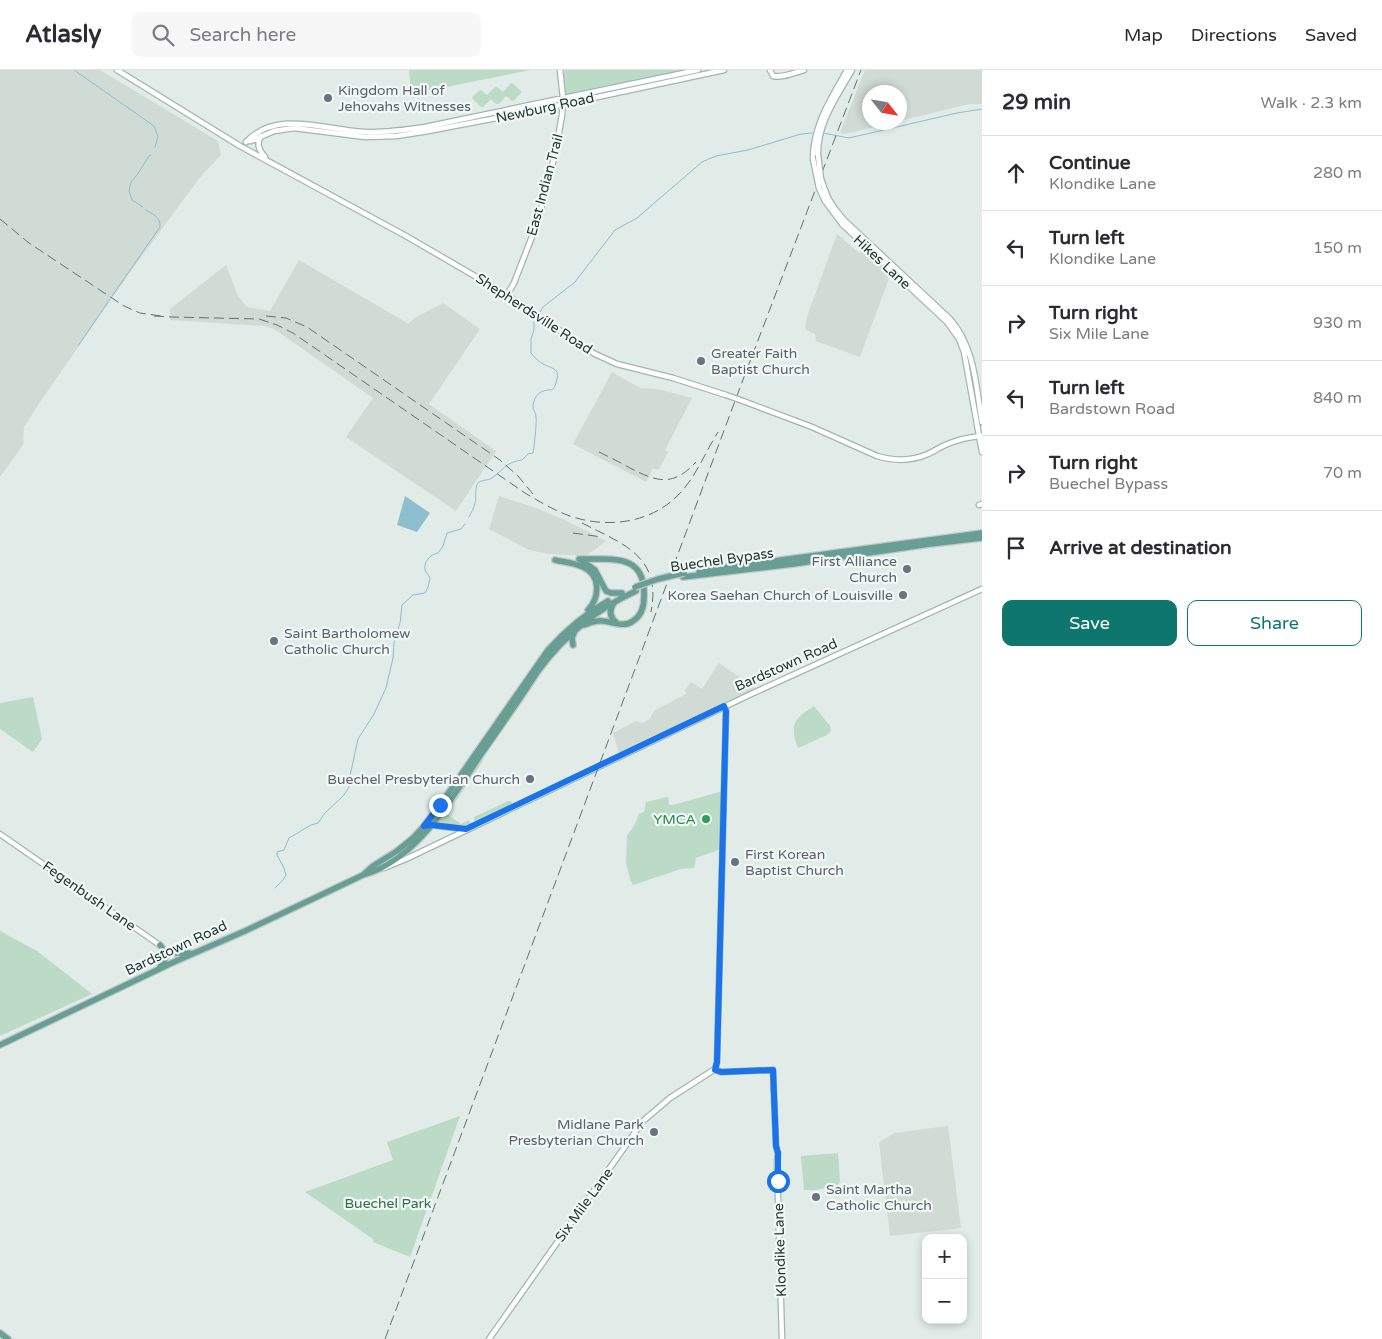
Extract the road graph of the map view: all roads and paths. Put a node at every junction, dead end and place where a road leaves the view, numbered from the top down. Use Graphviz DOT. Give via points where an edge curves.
graph roads {
  1 [pos="117,70"];
  2 [pos="560,70"];
  3 [pos="698,70"];
  4 [pos="724,70"];
  5 [pos="770,70"];
  6 [pos="804,70"];
  7 [pos="850,70"];
  8 [pos="563,98"];
  9 [pos="563,104"];
  10 [pos="261,136"];
  11 [pos="247,141"];
  12 [pos="240,146"];
  13 [pos="270,162"];
  14 [pos="827,199"];
  15 [pos="507,295"];
  16 [pos="982,422"];
  17 [pos="981,436"];
  18 [pos="982,452"];
  19 [pos="982,533"];
  20 [pos="982,538"];
  21 [pos="556,560"];
  22 [pos="684,575"];
  23 [pos="982,589"];
  24 [pos="622,595"];
  25 [pos="582,617"];
  26 [pos="619,624"];
  27 [pos="577,628"];
  28 [pos="574,645"];
  29 [pos="724,706"];
  30 [pos="478,754"];
  31 [pos="462,783"];
  32 [pos="432,825"];
  33 [pos="424,826"];
  34 [pos="466,829"];
  35 [pos="0,834"];
  36 [pos="413,841"];
  37 [pos="420,852"];
  38 [pos="383,868"];
  39 [pos="375,869"];
  40 [pos="160,945"];
  41 [pos="168,951"];
  42 [pos="196,952"];
  43 [pos="176,961"];
  44 [pos="158,970"];
  45 [pos="0,1045"];
  46 [pos="715,1070"];
  47 [pos="0,1333"];
  48 [pos="8,1339"];
  49 [pos="489,1339"];
  50 [pos="782,1339"];
  1 -- 12 [label="main road, Shepherdsville Road"];
  2 -- 8 [label="main road, East Indian Trail"];
  3 -- 8 [label="main road, Newburg Road"];
  4 -- 9 [label="main road, Newburg Road"];
  5 -- 6 [label="main road" via="773,76 778,77"];
  7 -- 14 [label="main road, Hikes Lane, bridge" via="824,120 818,144 821,179"];
  7 -- 14 [label="main road, Hikes Lane, bridge" via="826,106 814,144 813,159 819,188"];
  8 -- 9 [label="main road, East Indian Trail"];
  8 -- 11 [label="main road, Newburg Road" via="391,131 363,132 300,123 283,124 265,129"];
  9 -- 10 [label="main road, Newburg Road" via="397,136 365,138 294,128"];
  9 -- 15 [label="main road, East Indian Trail" via="557,146 538,221"];
  10 -- 11 [label="main road, Newburg Road"];
  10 -- 13 [label="main road" via="259,148"];
  11 -- 12 [label="main road, Newburg Road"];
  12 -- 13 [label="main road, Shepherdsville Road"];
  13 -- 15 [label="main road, Shepherdsville Road"];
  14 -- 16 [label="main road, Hikes Lane" via="844,220 961,332 971,360"];
  14 -- 17 [label="main road, Hikes Lane" via="842,224 955,332 966,359"];
  15 -- 17 [label="main road, Shepherdsville Road, bridge" via="610,361 678,379 778,413 889,459 918,458 948,444"];
  17 -- 18 [label="main road, Hikes Lane"];
  19 -- 22 [label="main road, Buechel Bypass" via="735,565"];
  20 -- 22 [label="main road, Buechel Bypass" via="793,564"];
  21 -- 25 [label="main road" via="581,566 594,577 597,596"];
  22 -- 24 [label="main road, Buechel Bypass, bridge"];
  23 -- 29 [label="main road, Bardstown Road"];
  24 -- 25 [label="main road, Buechel Bypass"];
  24 -- 26 [label="main road" via="610,612"];
  24 -- 26 [label="main road" via="606,591 594,570 579,560 623,560 640,574 644,594 641,612 632,622"];
  24 -- 27 [label="main road, Buechel Bypass"];
  25 -- 33 [label="main road, Buechel Bypass" via="545,654"];
  26 -- 27 [label="main road" via="599,621"];
  27 -- 28 [label="main road" via="572,638"];
  27 -- 31 [label="main road, Buechel Bypass" via="544,664"];
  29 -- 34 [label="main road, Bardstown Road"];
  29 -- 46 [label="main road"];
  30 -- 31 [label="main road"];
  31 -- 32 [label="main road, Buechel Bypass"];
  32 -- 33 [label="main road"];
  32 -- 34 [label="main road"];
  32 -- 36 [label="main road, Buechel Bypass"];
  33 -- 36 [label="main road, Buechel Bypass"];
  34 -- 37 [label="main road, Bardstown Road"];
  35 -- 40 [label="main road, Fegenbush Lane"];
  36 -- 37 [label="main road"];
  36 -- 38 [label="main road, Buechel Bypass"];
  36 -- 39 [label="main road, Bardstown Road"];
  37 -- 38 [label="main road, Bardstown Road"];
  38 -- 39 [label="main road, Bardstown Road"];
  39 -- 42 [label="main road, Bardstown Road"];
  40 -- 41 [label="main road, Fegenbush Lane"];
  40 -- 44 [label="main road" via="166,957"];
  41 -- 42 [label="main road"];
  41 -- 43 [label="main road, Fegenbush Lane"];
  42 -- 43 [label="main road, Bardstown Road"];
  43 -- 44 [label="main road, Bardstown Road"];
  44 -- 45 [label="main road, Bardstown Road"];
  46 -- 49 [label="main road, Six Mile Lane" via="670,1098 643,1121"];
  46 -- 50 [label="main road, Klondike Lane" via="773,1070"];
  47 -- 48 [label="main road"];
}
